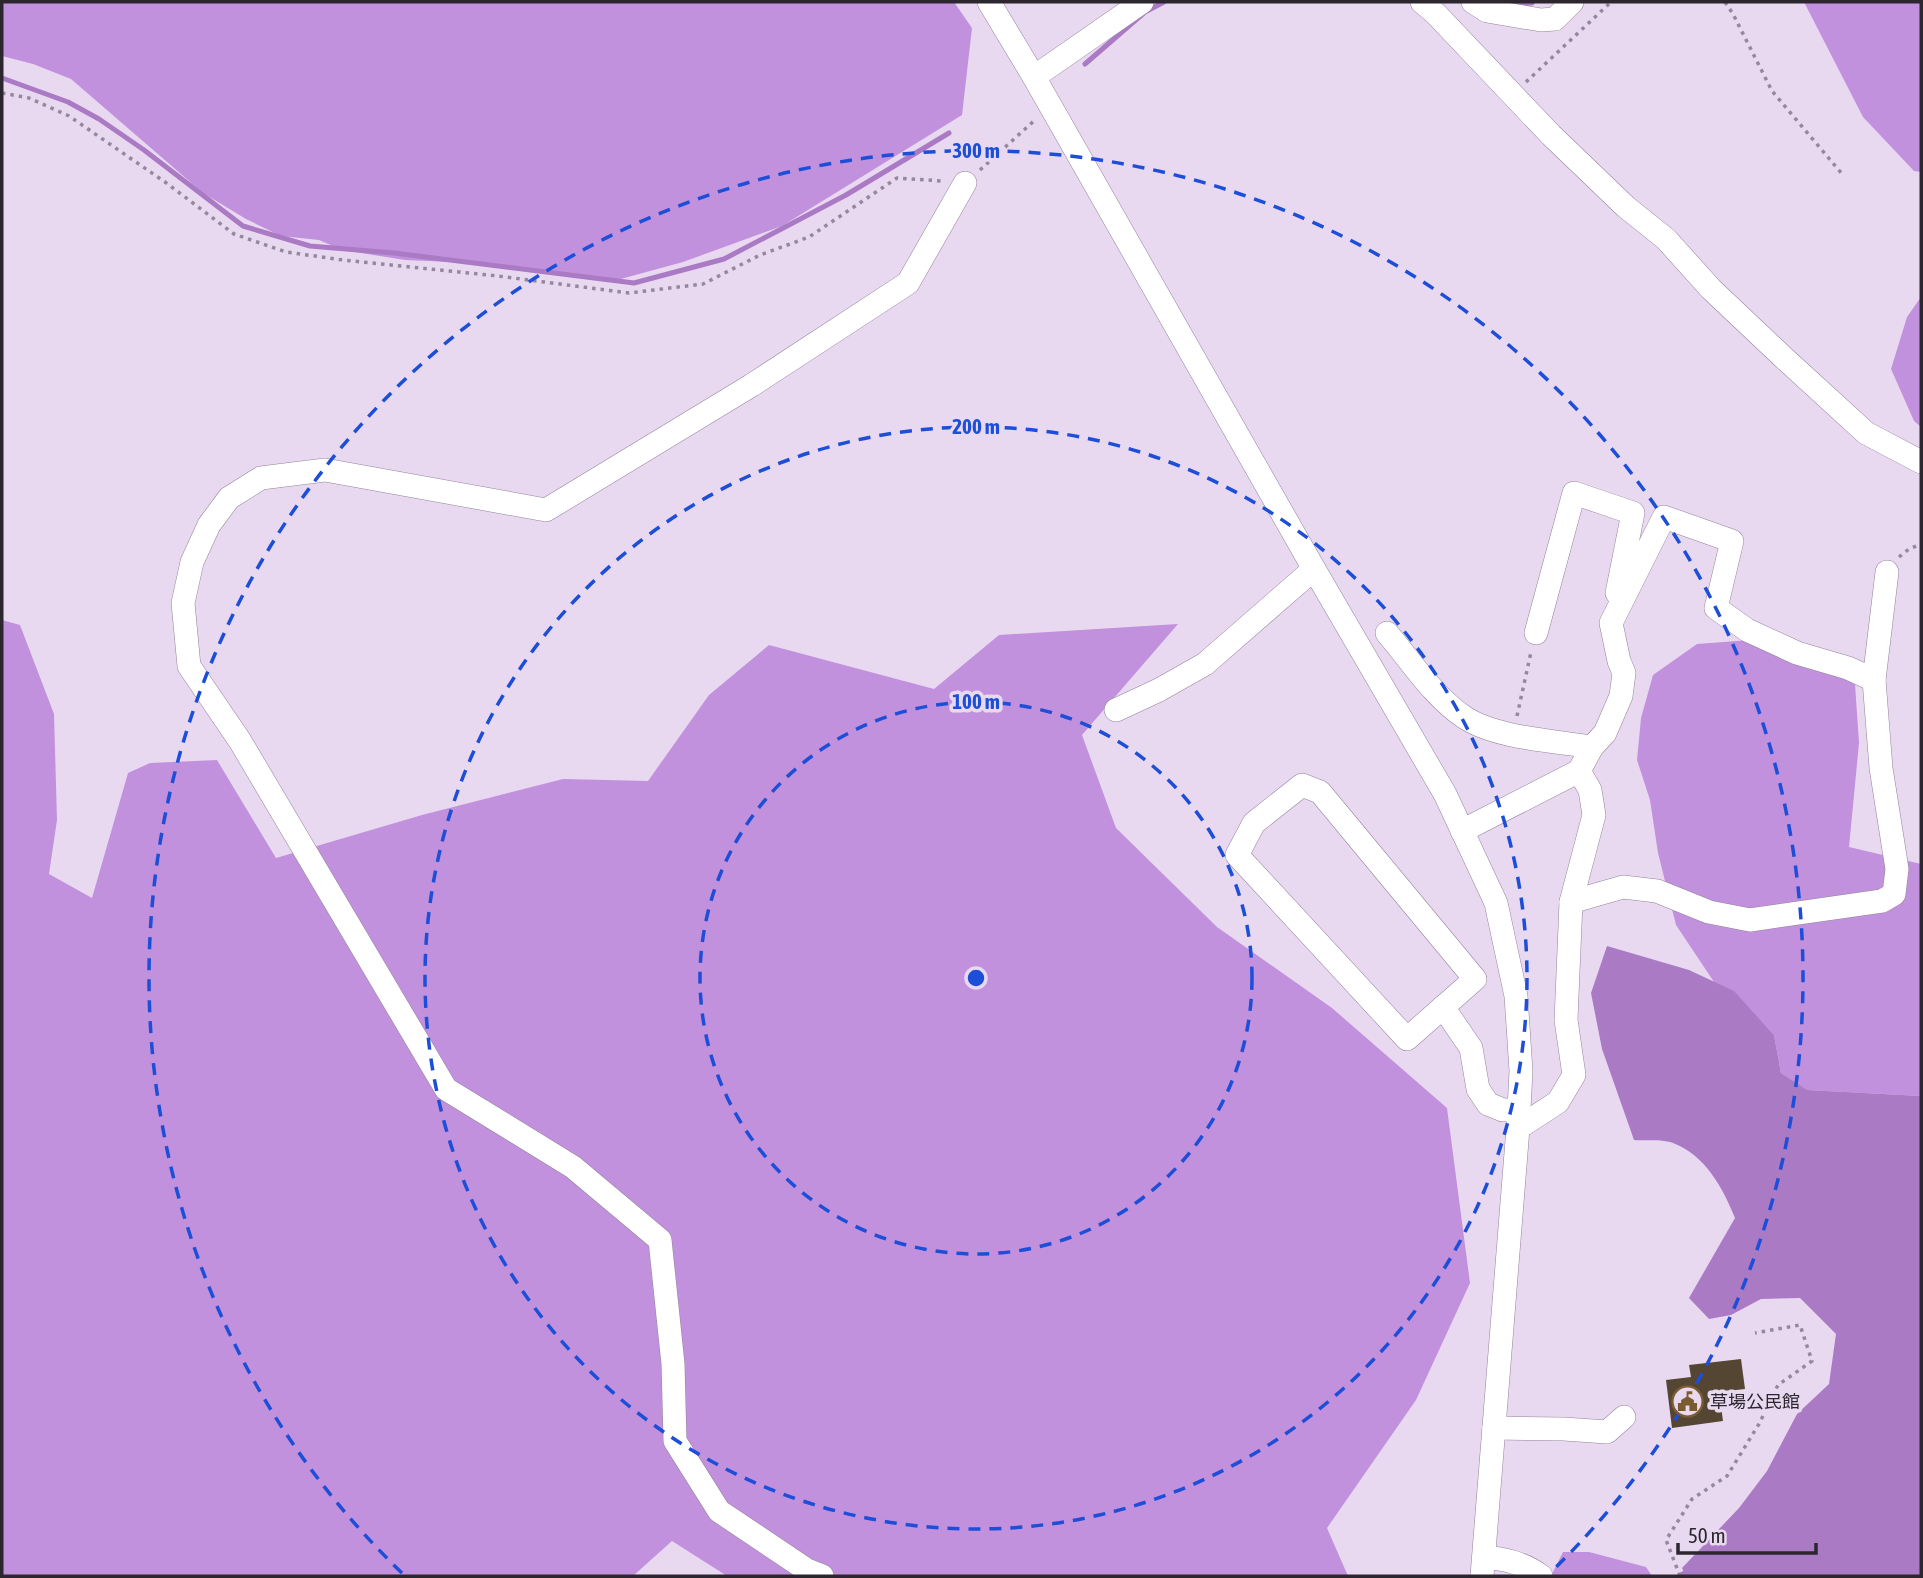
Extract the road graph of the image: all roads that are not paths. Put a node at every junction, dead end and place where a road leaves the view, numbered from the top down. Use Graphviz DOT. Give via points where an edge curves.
graph roads {
  1 [pos="989,2"];
  2 [pos="1142,2"];
  3 [pos="1422,2"];
  4 [pos="1473,2"];
  5 [pos="1572,2"];
  6 [pos="1034,77"];
  7 [pos="965,183"];
  8 [pos="1921,462"];
  9 [pos="1314,569"];
  10 [pos="1887,572"];
  11 [pos="1611,624"];
  12 [pos="1387,633"];
  13 [pos="1536,633"];
  14 [pos="1874,680"];
  15 [pos="1116,710"];
  16 [pos="1591,747"];
  17 [pos="1579,771"];
  18 [pos="1462,831"];
  19 [pos="1571,902"];
  20 [pos="1443,1007"];
  21 [pos="1518,1119"];
  22 [pos="1624,1416"];
  23 [pos="1494,1428"];
  24 [pos="1483,1567"];
  25 [pos="822,1576"];
  26 [pos="1541,1576"];
  1 -- 6 [label="street"];
  2 -- 6 [label="street"];
  3 -- 8 [label="street" via="1551,135 1626,207 1667,239 1720,298 1866,433"];
  4 -- 5 [label="street" via="1487,10 1541,20 1555,19"];
  6 -- 9 [label="street"];
  7 -- 25 [label="street" via="908,283 752,385 546,510 325,470 261,478 229,498 209,525 192,562 183,603 189,666 240,741 446,1089 573,1167 660,1240 673,1364 675,1441 719,1511"];
  9 -- 15 [label="street" via="1205,664"];
  9 -- 18 [label="street"];
  10 -- 14 [label="street"];
  11 -- 13 [label="street" via="1633,513 1574,493"];
  11 -- 14 [label="street" via="1664,517 1732,541 1716,608 1746,630"];
  11 -- 16 [label="street" via="1624,673 1621,696 1605,733"];
  12 -- 16 [label="street" via="1441,697 1466,718 1494,730"];
  14 -- 19 [label="street" via="1881,768 1897,869 1894,894 1881,901 1750,920 1709,912 1657,891 1623,887"];
  16 -- 17 [label="street"];
  17 -- 18 [label="street"];
  17 -- 19 [label="street" via="1590,790 1594,815"];
  18 -- 21 [label="street" via="1496,903 1516,996 1521,1071"];
  19 -- 21 [label="street" via="1566,1020 1574,1075 1558,1102"];
  20 -- 20 [label="street" via="1407,1039 1237,855 1254,823 1302,785 1320,792 1475,979"];
  20 -- 21 [label="street" via="1471,1048 1478,1089 1488,1104"];
  21 -- 23 [label="street"];
  22 -- 23 [label="street" via="1607,1432"];
  23 -- 24 [label="street"];
  24 -- 26 [label="street" via="1504,1559"];
}
